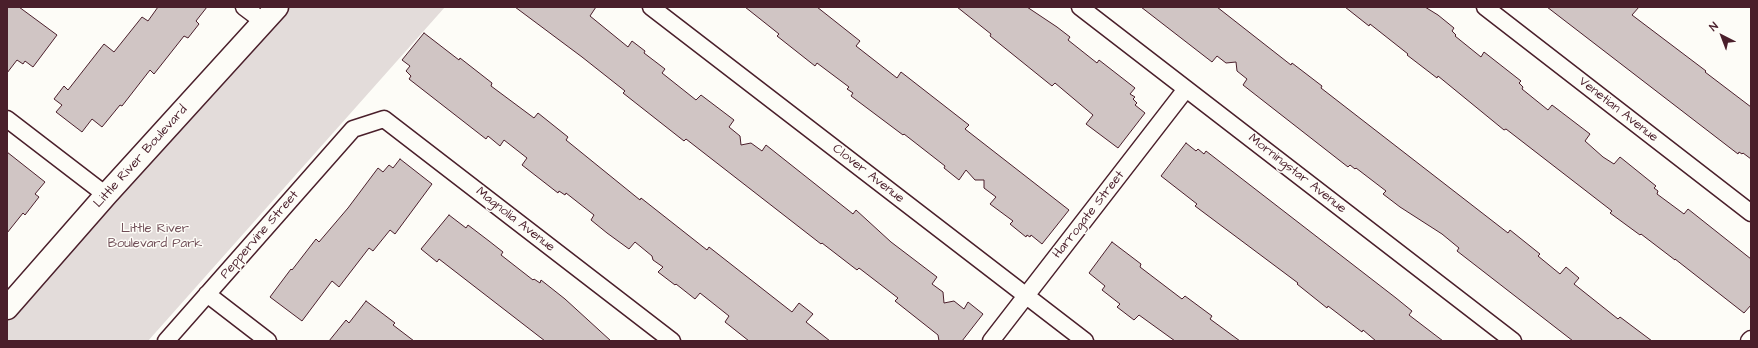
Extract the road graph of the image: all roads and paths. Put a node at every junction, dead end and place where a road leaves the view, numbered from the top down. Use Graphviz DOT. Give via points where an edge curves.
graph roads {
  1 [pos="244,7"];
  2 [pos="651,7"];
  3 [pos="1080,7"];
  4 [pos="1485,7"];
  5 [pos="270,15"];
  6 [pos="1186,89"];
  7 [pos="7,119"];
  8 [pos="354,129"];
  9 [pos="106,195"];
  10 [pos="1751,213"];
  11 [pos="207,294"];
  12 [pos="1026,296"];
  13 [pos="7,308"];
  14 [pos="166,341"];
  15 [pos="268,341"];
  16 [pos="672,341"];
  17 [pos="991,341"];
  18 [pos="1085,341"];
  19 [pos="1513,341"];
  1 -- 5 [label="street"];
  2 -- 12 [label="street, Clover Avenue"];
  3 -- 6 [label="street, Morningstar Avenue"];
  4 -- 10 [label="street, Venetian Avenue"];
  5 -- 9 [label="street, Little River Boulevard"];
  6 -- 12 [label="street, Harrogate Street"];
  6 -- 19 [label="street, Morningstar Avenue"];
  7 -- 9 [label="street"];
  8 -- 11 [label="street, Peppervine Street"];
  8 -- 16 [label="street, Magnolia Avenue" via="384,119"];
  9 -- 13 [label="street, Little River Boulevard"];
  11 -- 14 [label="street, Peppervine Street"];
  11 -- 15 [label="street"];
  12 -- 17 [label="street, Harrogate Street"];
  12 -- 18 [label="street, Clover Avenue"];
}
